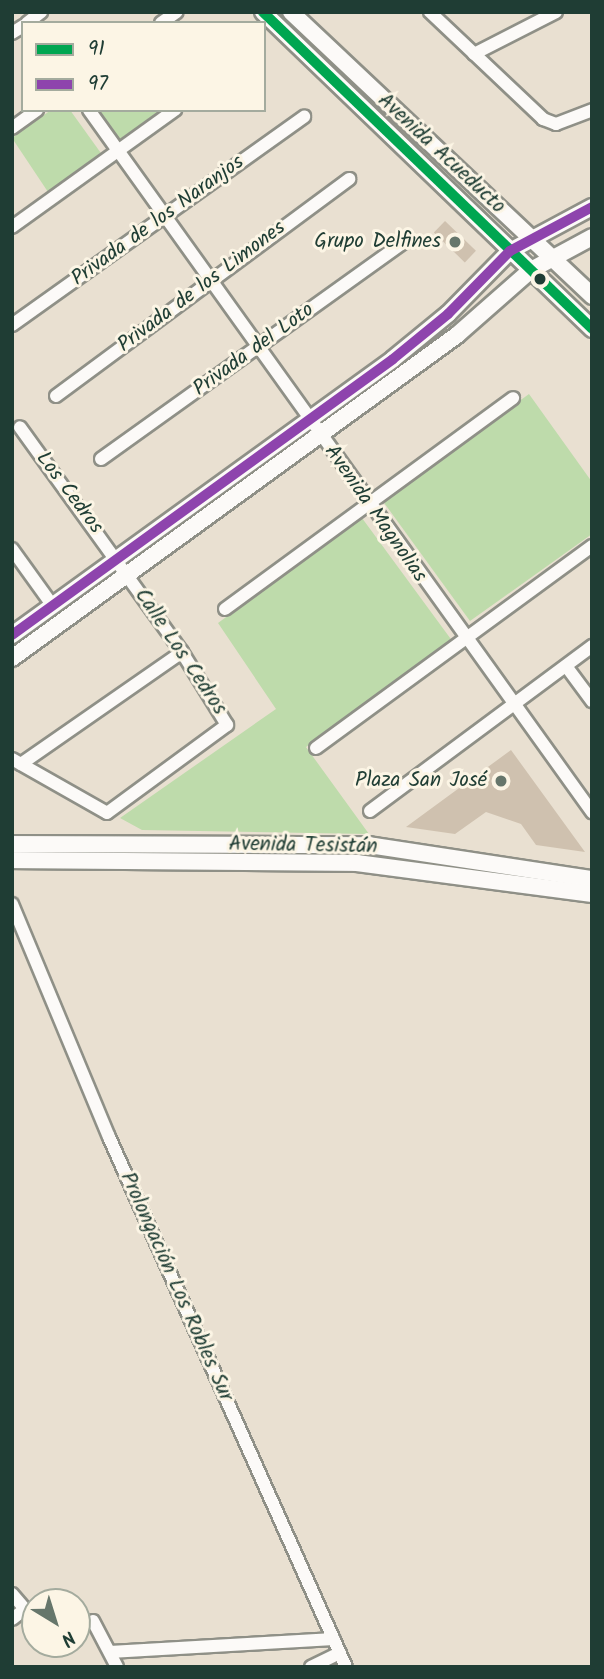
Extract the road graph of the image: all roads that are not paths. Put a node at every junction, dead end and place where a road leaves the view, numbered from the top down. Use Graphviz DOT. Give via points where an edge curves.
graph roads {
  1 [pos="262,12"];
  2 [pos="291,12"];
  3 [pos="430,12"];
  4 [pos="556,12"];
  5 [pos="474,54"];
  6 [pos="592,110"];
  7 [pos="34,112"];
  8 [pos="90,112"];
  9 [pos="172,112"];
  10 [pos="304,117"];
  11 [pos="12,128"];
  12 [pos="118,151"];
  13 [pos="349,179"];
  14 [pos="592,206"];
  15 [pos="165,216"];
  16 [pos="12,227"];
  17 [pos="592,237"];
  18 [pos="531,238"];
  19 [pos="406,241"];
  20 [pos="510,251"];
  21 [pos="551,258"];
  22 [pos="531,270"];
  23 [pos="211,281"];
  24 [pos="468,295"];
  25 [pos="592,296"];
  26 [pos="485,314"];
  27 [pos="12,325"];
  28 [pos="592,329"];
  29 [pos="257,347"];
  30 [pos="393,359"];
  31 [pos="403,373"];
  32 [pos="56,396"];
  33 [pos="513,398"];
  34 [pos="20,427"];
  35 [pos="314,427"];
  36 [pos="101,459"];
  37 [pos="368,503"];
  38 [pos="592,546"];
  39 [pos="12,549"];
  40 [pos="117,559"];
  41 [pos="128,575"];
  42 [pos="53,606"];
  43 [pos="225,609"];
  44 [pos="12,635"];
  45 [pos="464,639"];
  46 [pos="592,646"];
  47 [pos="182,652"];
  48 [pos="12,658"];
  49 [pos="566,666"];
  50 [pos="587,685"];
  51 [pos="592,701"];
  52 [pos="512,706"];
  53 [pos="316,748"];
  54 [pos="17,762"];
  55 [pos="370,811"];
  56 [pos="592,812"];
  57 [pos="12,844"];
  58 [pos="220,844"];
  59 [pos="12,860"];
  60 [pos="221,862"];
  61 [pos="592,879"];
  62 [pos="592,894"];
  63 [pos="12,904"];
  64 [pos="12,1594"];
  65 [pos="12,1619"];
  66 [pos="93,1620"];
  67 [pos="334,1639"];
  68 [pos="110,1652"];
  69 [pos="340,1653"];
  70 [pos="117,1667"];
  71 [pos="311,1667"];
  72 [pos="346,1667"];
  1 -- 20 [label="street, Avenida Acueducto"];
  2 -- 18 [label="street, Avenida Acueducto"];
  3 -- 5 [label="street"];
  4 -- 5 [label="street"];
  5 -- 6 [label="street" via="542,119 556,124"];
  7 -- 11 [label="street"];
  8 -- 12 [label="street, Avenida Magnolias"];
  9 -- 12 [label="street"];
  10 -- 15 [label="street, Privada de los Naranjos"];
  12 -- 15 [label="street, Avenida Magnolias"];
  12 -- 16 [label="street"];
  13 -- 23 [label="street, Privada de los Limones"];
  14 -- 18 [label="street"];
  15 -- 23 [label="street, Avenida Magnolias"];
  15 -- 27 [label="street, Privada de los Naranjos"];
  17 -- 21 [label="street"];
  18 -- 20 [label="street"];
  18 -- 21 [label="street, Avenida Acueducto"];
  19 -- 29 [label="street, Privada del Loto"];
  20 -- 22 [label="street, Avenida Acueducto"];
  20 -- 24 [label="street"];
  21 -- 22 [label="street"];
  21 -- 25 [label="street, Avenida Acueducto"];
  22 -- 26 [label="street"];
  22 -- 28 [label="street, Avenida Acueducto"];
  23 -- 29 [label="street, Avenida Magnolias"];
  23 -- 32 [label="street, Privada de los Limones"];
  24 -- 26 [label="street"];
  24 -- 30 [label="street"];
  26 -- 31 [label="street"];
  29 -- 35 [label="street, Avenida Magnolias"];
  29 -- 36 [label="street, Privada del Loto"];
  30 -- 31 [label="street"];
  30 -- 35 [label="street"];
  31 -- 35 [label="street"];
  33 -- 37 [label="street"];
  34 -- 40 [label="street, Los Cedros"];
  35 -- 37 [label="street, Avenida Magnolias"];
  35 -- 40 [label="street"];
  35 -- 41 [label="street"];
  37 -- 43 [label="street"];
  37 -- 45 [label="street, Avenida Magnolias"];
  38 -- 45 [label="street"];
  39 -- 42 [label="street"];
  40 -- 41 [label="street, Los Cedros"];
  40 -- 42 [label="street"];
  41 -- 47 [label="street, Calle Los Cedros"];
  41 -- 48 [label="street"];
  42 -- 44 [label="street"];
  45 -- 52 [label="street, Avenida Magnolias"];
  45 -- 53 [label="street"];
  46 -- 49 [label="street"];
  47 -- 54 [label="street"];
  47 -- 54 [label="street, Calle Los Cedros" via="227,724 112,811 99,810"];
  49 -- 50 [label="street"];
  49 -- 52 [label="street"];
  50 -- 51 [label="street"];
  52 -- 55 [label="street"];
  52 -- 56 [label="street, Avenida Magnolias"];
  57 -- 58 [label="street, Avenida Tesistán"];
  58 -- 60 [label="street"];
  58 -- 61 [label="street, Avenida Tesistán" via="369,845"];
  59 -- 60 [label="street, Avenida Tesistán"];
  60 -- 62 [label="street, Avenida Tesistán" via="357,863"];
  63 -- 67 [label="street, Prolongación Los Robles Sur" via="109,1137"];
  64 -- 65 [label="street" via="25,1609"];
  66 -- 68 [label="street"];
  67 -- 68 [label="street"];
  67 -- 69 [label="street, Prolongación Los Robles Sur"];
  68 -- 70 [label="street"];
  69 -- 71 [label="street"];
  69 -- 72 [label="street, Prolongación Los Robles Sur"];
}
